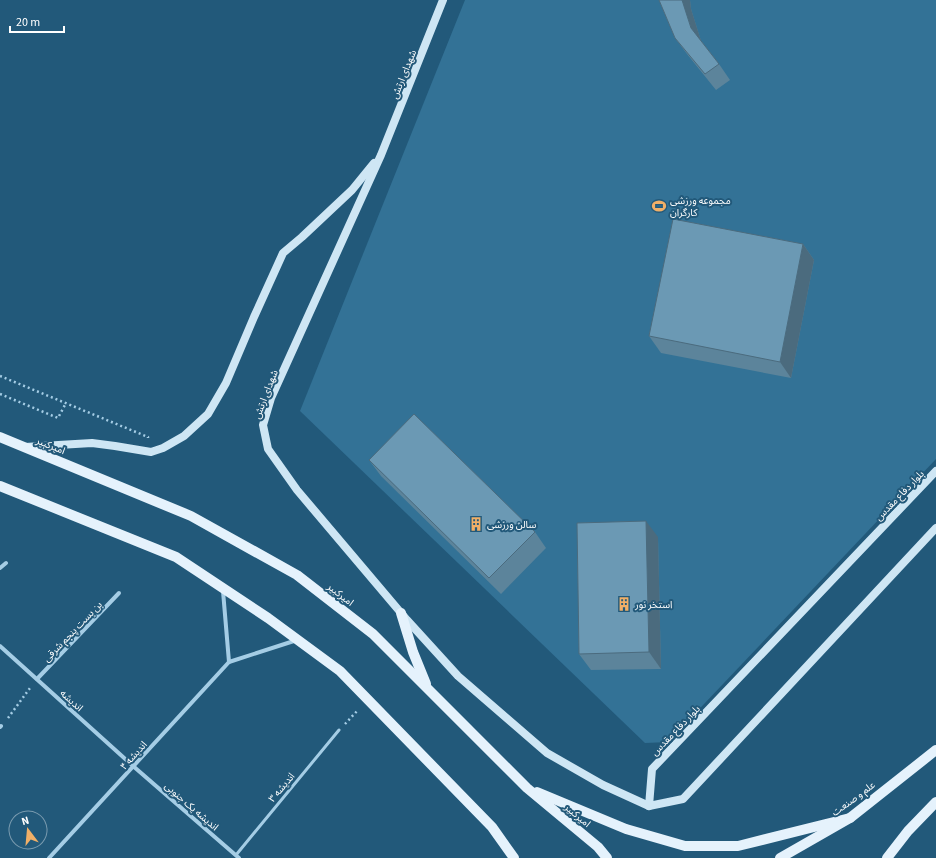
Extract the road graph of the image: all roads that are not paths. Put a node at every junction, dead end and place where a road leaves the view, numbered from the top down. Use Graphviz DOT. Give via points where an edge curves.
graph roads {
  1 [pos="443,0"];
  2 [pos="381,155"];
  3 [pos="0,437"];
  4 [pos="24,447"];
  5 [pos="934,476"];
  6 [pos="0,486"];
  7 [pos="936,528"];
  8 [pos="6,563"];
  9 [pos="0,568"];
  10 [pos="223,589"];
  11 [pos="119,593"];
  12 [pos="402,613"];
  13 [pos="298,640"];
  14 [pos="0,646"];
  15 [pos="229,662"];
  16 [pos="37,679"];
  17 [pos="427,688"];
  18 [pos="339,730"];
  19 [pos="936,750"];
  20 [pos="133,766"];
  21 [pos="527,788"];
  22 [pos="936,802"];
  23 [pos="649,806"];
  24 [pos="850,818"];
  25 [pos="598,847"];
  26 [pos="238,856"];
  27 [pos="49,858"];
  28 [pos="514,858"];
  29 [pos="601,858"];
  30 [pos="607,858"];
  31 [pos="780,858"];
  32 [pos="887,858"];
  1 -- 2 [label="street, شهدای ارتش"];
  2 -- 4 [label="street, شهدای ارتش" via="352,190 283,253 226,383 208,414 184,436 151,452 92,443"];
  2 -- 12 [label="street, شهدای ارتش" via="272,398 263,425 268,449 297,490"];
  3 -- 4 [label="main road, امیرکبیر"];
  4 -- 17 [label="main road, امیرکبیر" via="191,516 297,574 373,634"];
  5 -- 23 [label="street, بلوار دفاع مقدس" via="652,769"];
  6 -- 10 [label="main road" via="176,557"];
  7 -- 23 [label="street" via="683,798"];
  8 -- 9 [label="street"];
  10 -- 13 [label="main road"];
  10 -- 15 [label="street"];
  11 -- 16 [label="street, بن بست پنجم شرقی"];
  12 -- 17 [label="main road"];
  12 -- 23 [label="street, شهدای ارتش" via="458,676 547,753 603,785"];
  13 -- 15 [label="street"];
  13 -- 28 [label="main road" via="340,671 492,827"];
  14 -- 16 [label="street, اندیشه"];
  15 -- 20 [label="street, اندیشه ۴"];
  16 -- 20 [label="street, اندیشه"];
  17 -- 21 [label="main road, امیرکبیر"];
  18 -- 26 [label="lane, اندیشه ۳"];
  19 -- 24 [label="main road, علم و صنعت"];
  20 -- 26 [label="street, اندیشه یک جنوبی"];
  20 -- 27 [label="street, اندیشه ۴"];
  21 -- 24 [label="main road" via="626,829 685,846 738,846"];
  21 -- 25 [label="main road, امیرکبیر"];
  22 -- 32 [label="main road"];
  24 -- 31 [label="main road, علم و صنعت"];
  25 -- 29 [label="main road"];
  25 -- 30 [label="main road, امیرکبیر"];
}
